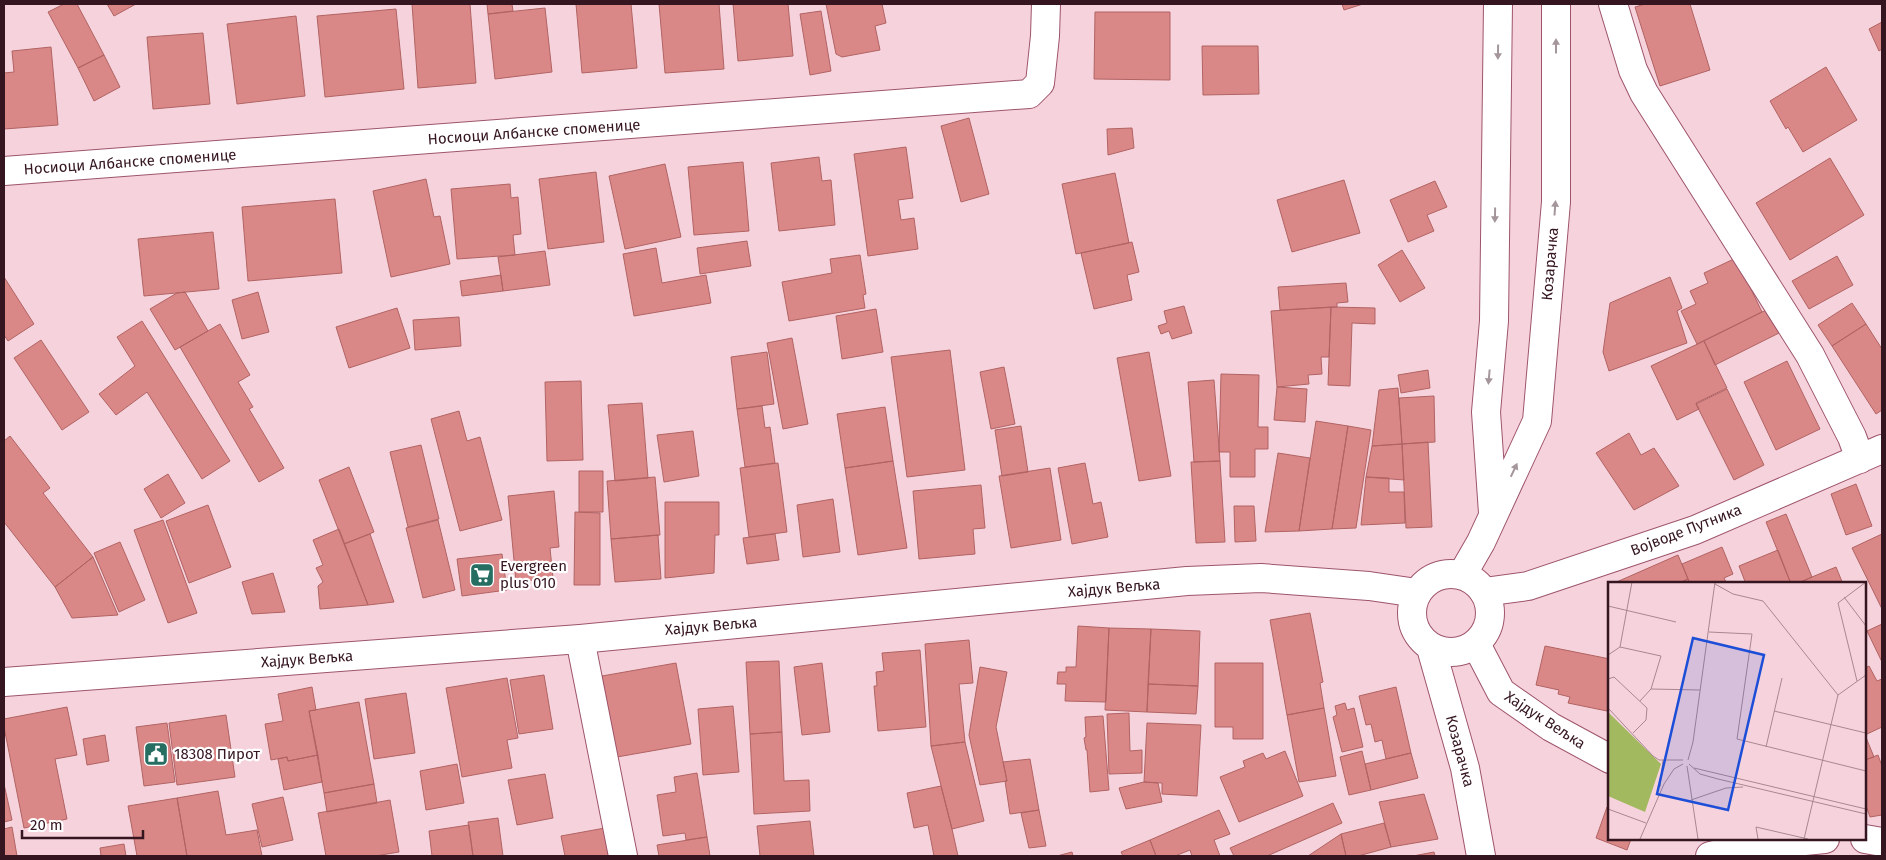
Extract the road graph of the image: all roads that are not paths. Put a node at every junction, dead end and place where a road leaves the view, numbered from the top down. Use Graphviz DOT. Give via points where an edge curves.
graph roads {
  1 [pos="1046,4"];
  2 [pos="1498,4"];
  3 [pos="1556,4"];
  4 [pos="1613,4"];
  5 [pos="4,171"];
  6 [pos="1871,454"];
  7 [pos="1494,514"];
  8 [pos="1462,574"];
  9 [pos="1417,592"];
  10 [pos="1484,592"];
  11 [pos="580,639"];
  12 [pos="1476,644"];
  13 [pos="1431,648"];
  14 [pos="4,682"];
  15 [pos="1608,758"];
  16 [pos="1866,839"];
  17 [pos="1814,840"];
  18 [pos="1882,842"];
  19 [pos="623,856"];
  20 [pos="1481,856"];
  21 [pos="1710,856"];
  1 -- 5 [label="street, Носиоци Албанске споменице" via="1040,83 1029,94 1017,96"];
  2 -- 7 [label="street, Козарачка, one-way" via="1494,321 1486,412"];
  7 -- 3 [label="street, Козарачка, one-way" via="1537,421 1556,202"];
  4 -- 6 [label="street" via="1633,70 1644,92 1810,355 1852,437"];
  6 -- 10 [label="street, Војводе Путника" via="1695,530 1528,586"];
  7 -- 8 [label="street, Козарачка"];
  8 -- 9 [label="street" via="1436,576"];
  8 -- 10 [label="street" via="1471,578"];
  9 -- 11 [label="street, Хајдук Вељка" via="1261,578 1187,580"];
  9 -- 13 [label="street" via="1411,617 1418,634"];
  10 -- 12 [label="street" via="1490,614 1483,636"];
  11 -- 14 [label="street, Хајдук Вељка"];
  11 -- 19 [label="street"];
  12 -- 13 [label="street" via="1454,652"];
  12 -- 15 [label="street, Хајдук Вељка" via="1500,692 1551,727"];
  13 -- 20 [label="street, Козарачка" via="1465,768"];
  16 -- 18 [label="street"];
  17 -- 21 [label="street" via="1727,849"];
}
